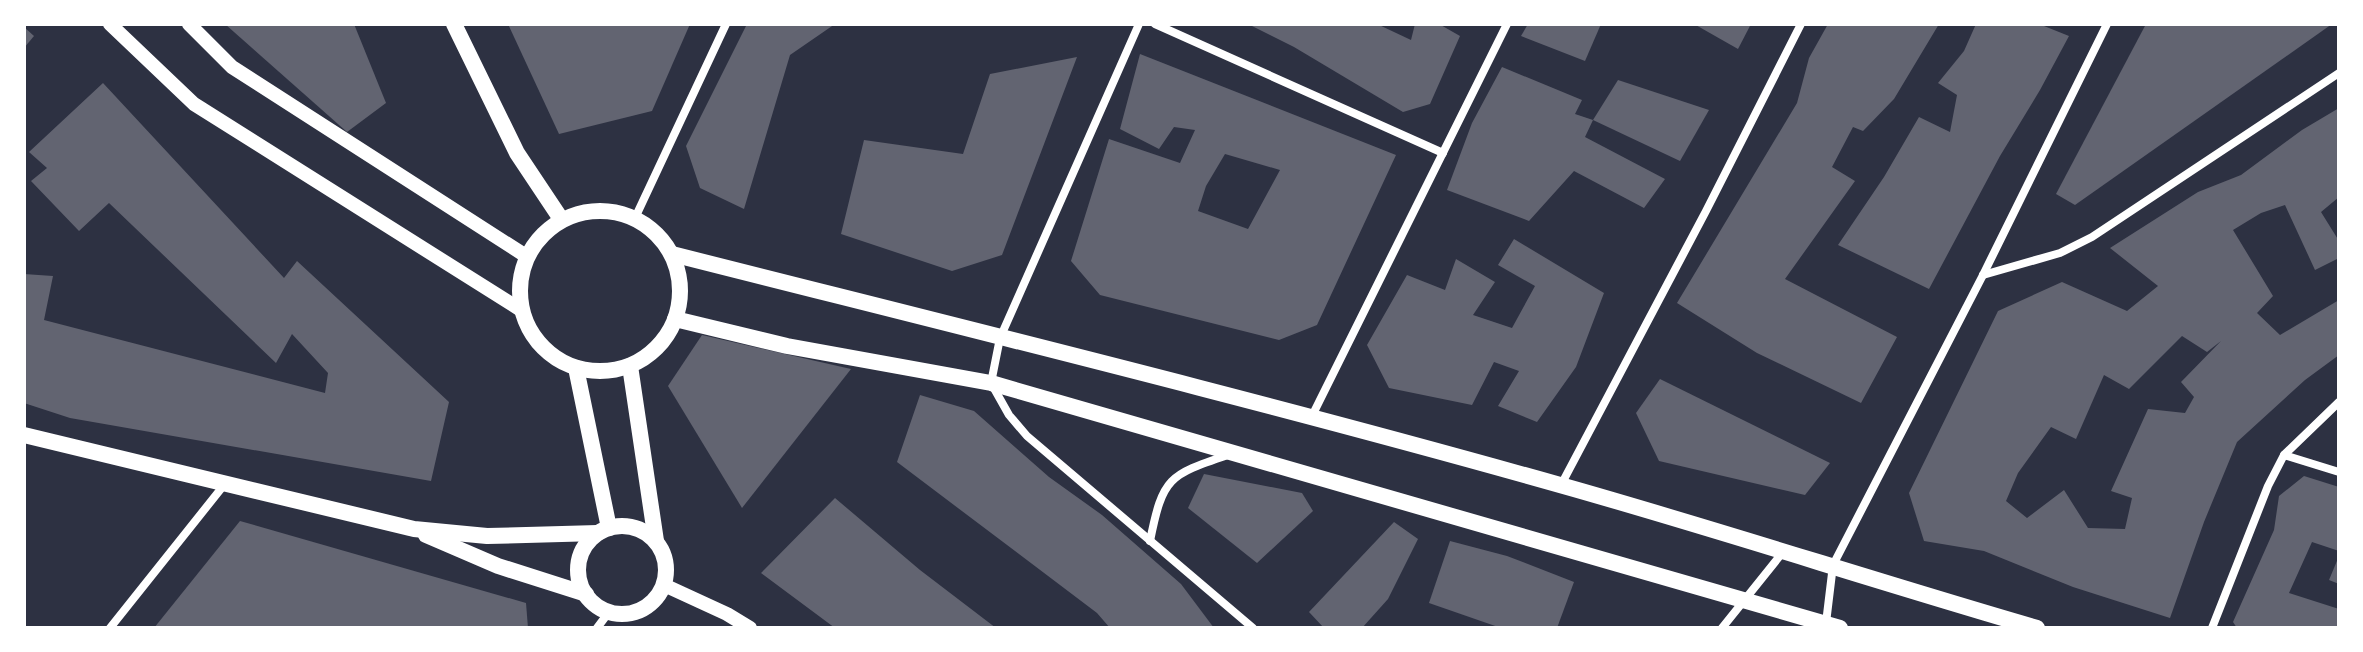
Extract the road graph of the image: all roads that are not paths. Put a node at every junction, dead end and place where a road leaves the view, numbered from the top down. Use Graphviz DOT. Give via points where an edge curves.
graph roads {
  1 [pos="110,24"];
  2 [pos="189,24"];
  3 [pos="454,24"];
  4 [pos="726,24"];
  5 [pos="1139,24"];
  6 [pos="1155,24"];
  7 [pos="1507,24"];
  8 [pos="1801,24"];
  9 [pos="2107,24"];
  10 [pos="2339,73"];
  11 [pos="1443,153"];
  12 [pos="635,218"];
  13 [pos="561,219"];
  14 [pos="672,254"];
  15 [pos="526,256"];
  16 [pos="1983,275"];
  17 [pos="521,310"];
  18 [pos="675,319"];
  19 [pos="1000,338"];
  20 [pos="630,366"];
  21 [pos="576,368"];
  22 [pos="991,383"];
  23 [pos="2339,402"];
  24 [pos="1312,416"];
  25 [pos="24,435"];
  26 [pos="1234,453"];
  27 [pos="2284,455"];
  28 [pos="2339,472"];
  29 [pos="224,484"];
  30 [pos="1561,485"];
  31 [pos="414,529"];
  32 [pos="603,531"];
  33 [pos="656,541"];
  34 [pos="1150,541"];
  35 [pos="1784,552"];
  36 [pos="1833,565"];
  37 [pos="664,585"];
  38 [pos="586,594"];
  39 [pos="1745,602"];
  40 [pos="609,612"];
  41 [pos="1830,626"];
  42 [pos="110,628"];
  43 [pos="597,628"];
  44 [pos="750,628"];
  45 [pos="1253,628"];
  46 [pos="1722,628"];
  47 [pos="2037,628"];
  48 [pos="2212,628"];
  1 -- 17 [label="street" via="194,104"];
  2 -- 15 [label="street" via="244,76"];
  3 -- 13 [label="main road" via="517,153"];
  4 -- 12 [label="street"];
  5 -- 19 [label="street"];
  6 -- 11 [label="street"];
  7 -- 11 [label="street"];
  8 -- 30 [label="street"];
  9 -- 16 [label="street"];
  10 -- 16 [label="street" via="2092,237 2060,253"];
  11 -- 24 [label="street"];
  12 -- 13 [label="main road" via="611,210"];
  12 -- 14 [label="main road"];
  13 -- 15 [label="main road"];
  14 -- 18 [label="main road" via="680,278"];
  14 -- 19 [label="main road"];
  15 -- 17 [label="main road" via="519,282"];
  16 -- 36 [label="street"];
  17 -- 21 [label="main road" via="531,334 552,356"];
  18 -- 20 [label="main road" via="654,351"];
  18 -- 22 [label="main road" via="787,346"];
  19 -- 22 [label="street"];
  19 -- 24 [label="main road"];
  20 -- 21 [label="main road" via="604,372"];
  20 -- 33 [label="main road"];
  21 -- 32 [label="main road"];
  22 -- 26 [label="main road"];
  22 -- 34 [label="street" via="1027,436"];
  23 -- 27 [label="street"];
  24 -- 30 [label="main road"];
  25 -- 29 [label="main road"];
  26 -- 34 [label="street" via="1172,480 1162,491"];
  26 -- 39 [label="main road"];
  27 -- 28 [label="street"];
  27 -- 48 [label="street"];
  29 -- 31 [label="main road"];
  29 -- 42 [label="street"];
  30 -- 35 [label="main road"];
  31 -- 32 [label="main road" via="487,536"];
  31 -- 38 [label="main road" via="498,566"];
  32 -- 33 [label="main road" via="634,527"];
  32 -- 38 [label="main road" via="581,555 578,568"];
  33 -- 37 [label="main road" via="664,554"];
  34 -- 45 [label="street"];
  35 -- 36 [label="main road"];
  35 -- 39 [label="street"];
  36 -- 41 [label="street"];
  36 -- 47 [label="main road"];
  37 -- 40 [label="main road" via="645,608"];
  37 -- 44 [label="street"];
  38 -- 40 [label="main road"];
  39 -- 41 [label="main road"];
  39 -- 46 [label="street"];
  40 -- 43 [label="street"];
}
